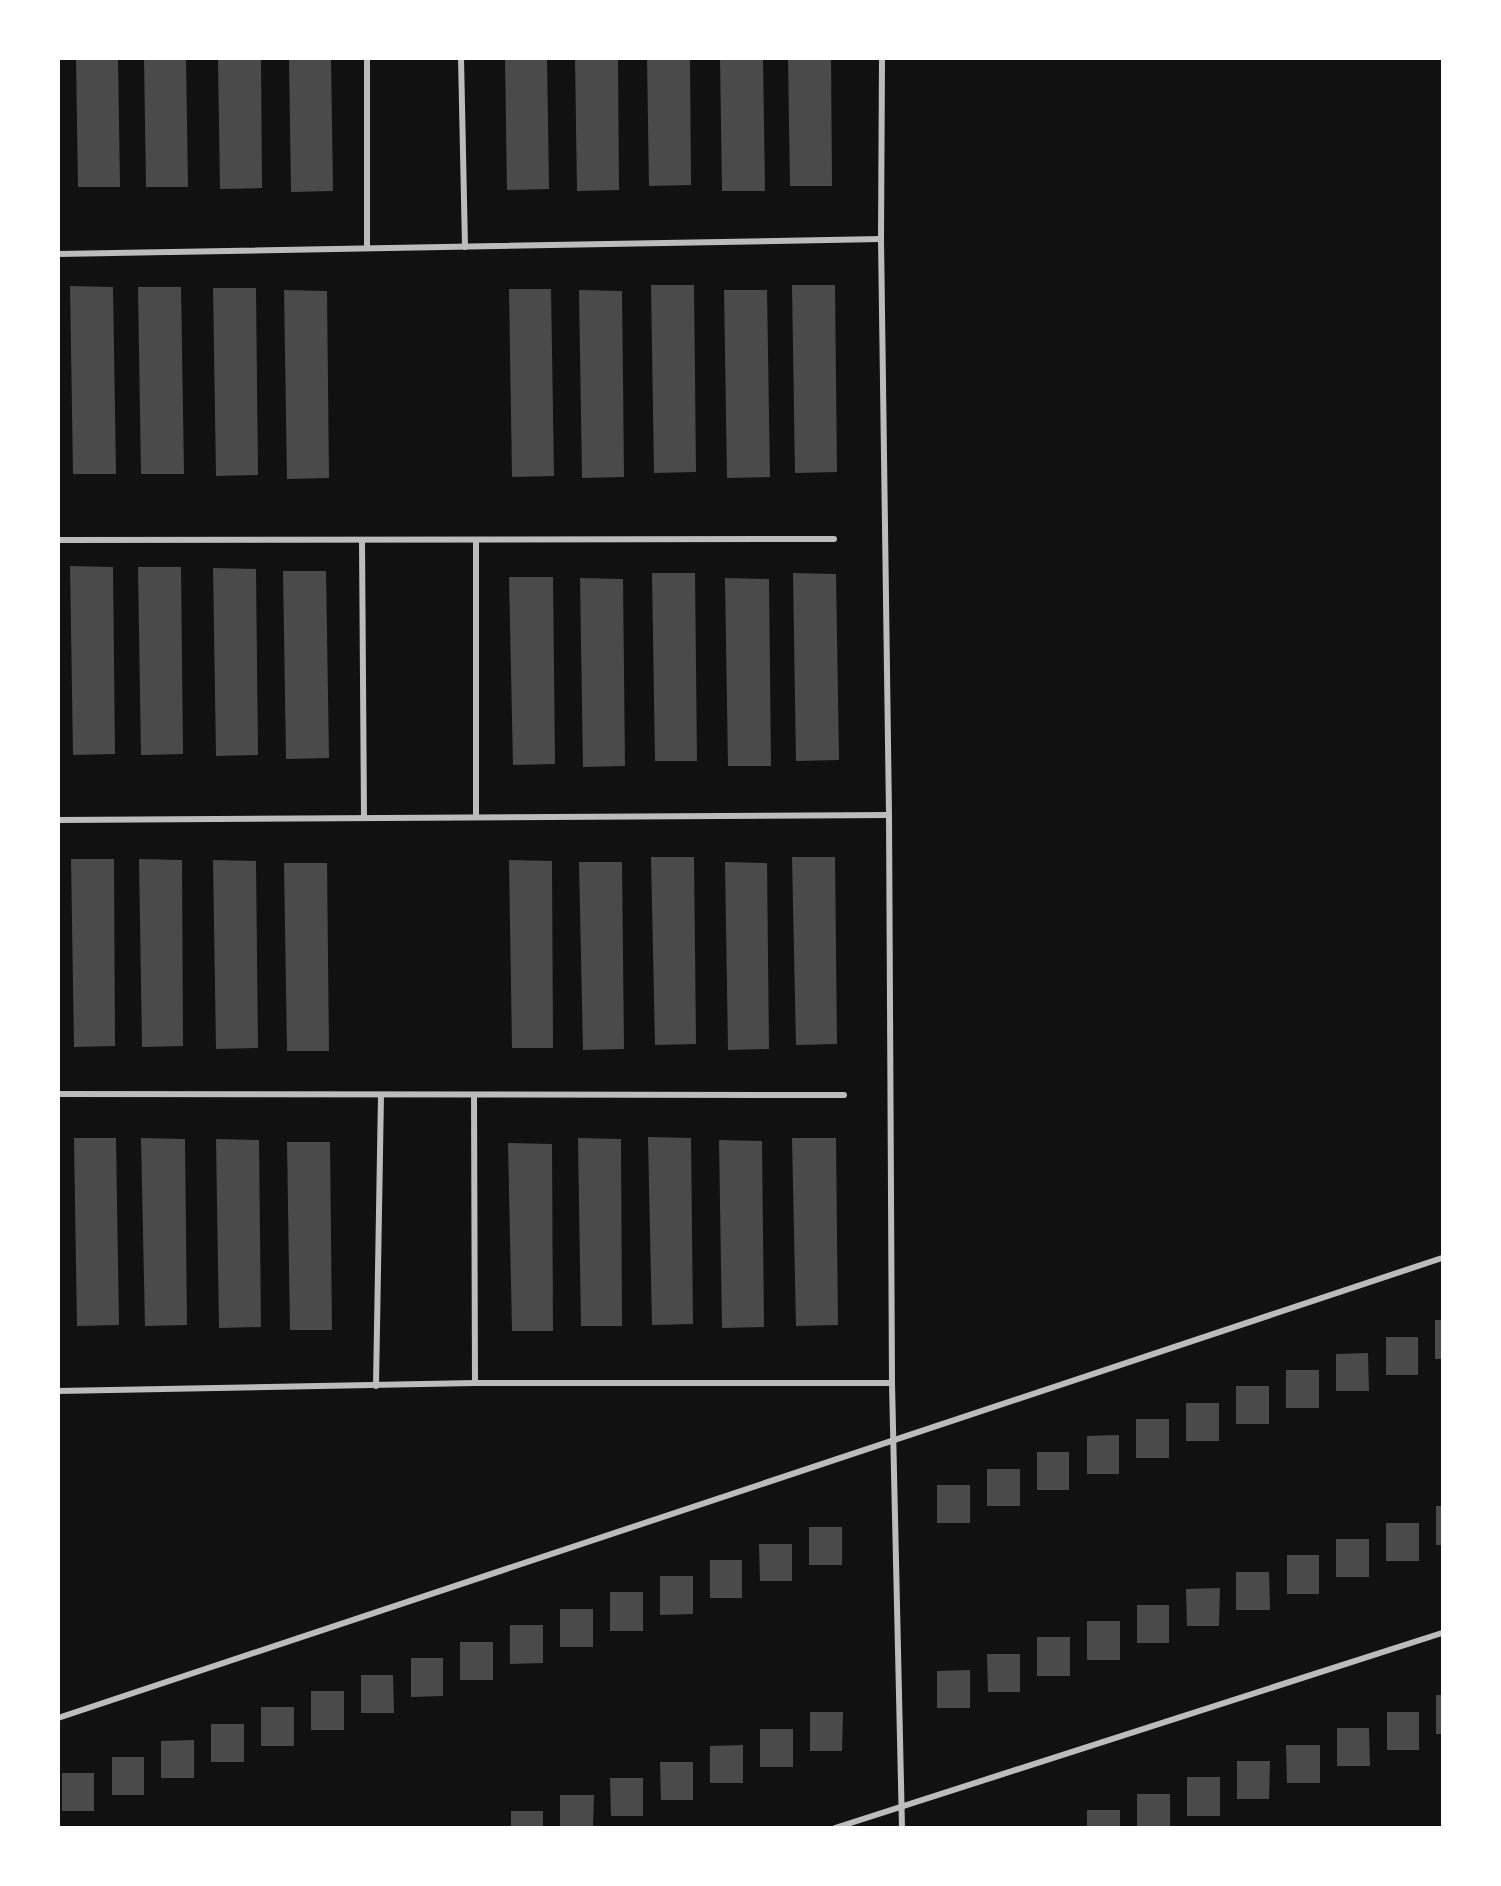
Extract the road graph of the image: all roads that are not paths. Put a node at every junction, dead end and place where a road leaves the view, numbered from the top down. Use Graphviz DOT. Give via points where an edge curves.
graph roads {
  1 [pos="367,58"];
  2 [pos="461,58"];
  3 [pos="882,58"];
  4 [pos="881,239"];
  5 [pos="465,247"];
  6 [pos="368,248"];
  7 [pos="58,254"];
  8 [pos="58,540"];
  9 [pos="362,540"];
  10 [pos="476,540"];
  11 [pos="834,540"];
  12 [pos="889,815"];
  13 [pos="364,818"];
  14 [pos="476,818"];
  15 [pos="58,820"];
  16 [pos="58,1094"];
  17 [pos="381,1095"];
  18 [pos="474,1095"];
  19 [pos="844,1095"];
  20 [pos="1443,1258"];
  21 [pos="475,1383"];
  22 [pos="892,1383"];
  23 [pos="376,1386"];
  24 [pos="58,1390"];
  25 [pos="893,1442"];
  26 [pos="1443,1633"];
  27 [pos="58,1718"];
  28 [pos="902,1805"];
  29 [pos="835,1827"];
  30 [pos="902,1827"];
  1 -- 6 [label="street"];
  2 -- 5 [label="street"];
  3 -- 4 [label="street"];
  4 -- 5 [label="street"];
  4 -- 12 [label="street"];
  5 -- 6 [label="street"];
  6 -- 7 [label="street"];
  8 -- 9 [label="street"];
  9 -- 10 [label="street"];
  9 -- 13 [label="street"];
  10 -- 11 [label="street"];
  10 -- 14 [label="street"];
  12 -- 14 [label="street"];
  12 -- 22 [label="street"];
  13 -- 14 [label="street"];
  13 -- 15 [label="street"];
  16 -- 17 [label="street"];
  17 -- 18 [label="street"];
  17 -- 23 [label="street"];
  18 -- 19 [label="street"];
  18 -- 21 [label="street"];
  20 -- 25 [label="street"];
  21 -- 22 [label="street"];
  21 -- 23 [label="street"];
  22 -- 25 [label="street"];
  23 -- 24 [label="street"];
  25 -- 27 [label="street"];
  25 -- 28 [label="street"];
  26 -- 28 [label="street"];
  28 -- 29 [label="street"];
  28 -- 30 [label="street"];
}
